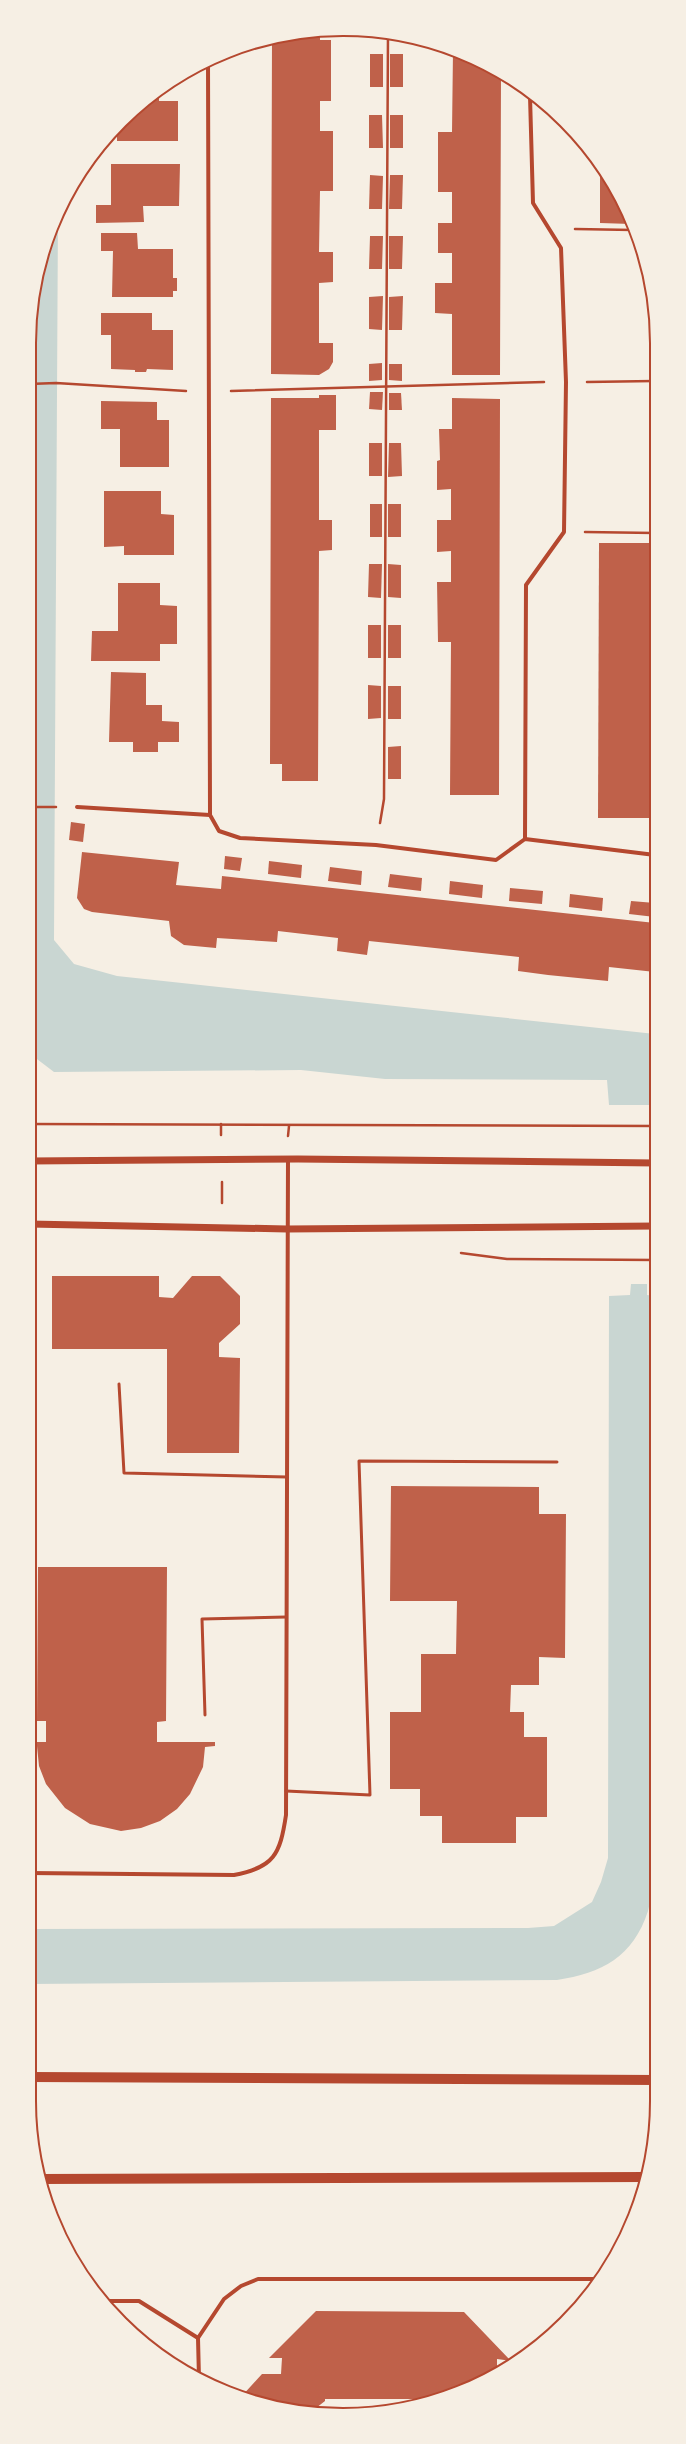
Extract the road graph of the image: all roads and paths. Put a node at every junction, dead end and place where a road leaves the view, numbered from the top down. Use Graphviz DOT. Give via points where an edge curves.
graph roads {
  1 [pos="388,40"];
  2 [pos="208,68"];
  3 [pos="530,99"];
  4 [pos="547,228"];
  5 [pos="629,230"];
  6 [pos="650,381"];
  7 [pos="566,382"];
  8 [pos="36,384"];
  9 [pos="386,387"];
  10 [pos="210,392"];
  11 [pos="564,532"];
  12 [pos="650,534"];
  13 [pos="36,807"];
  14 [pos="77,807"];
  15 [pos="210,815"];
  16 [pos="525,839"];
  17 [pos="376,845"];
  18 [pos="650,854"];
  19 [pos="36,1124"];
  20 [pos="220,1124"];
  21 [pos="650,1126"];
  22 [pos="288,1159"];
  23 [pos="222,1160"];
  24 [pos="36,1161"];
  25 [pos="650,1163"];
  26 [pos="36,1224"];
  27 [pos="650,1226"];
  28 [pos="223,1228"];
  29 [pos="287,1229"];
  30 [pos="119,1384"];
  31 [pos="557,1462"];
  32 [pos="287,1477"];
  33 [pos="286,1617"];
  34 [pos="205,1715"];
  35 [pos="286,1791"];
  36 [pos="36,1873"];
  37 [pos="36,2077"];
  38 [pos="650,2080"];
  39 [pos="641,2177"];
  40 [pos="46,2179"];
  41 [pos="593,2279"];
  42 [pos="110,2301"];
  43 [pos="198,2338"];
  44 [pos="198,2372"];
  1 -- 9 [label="path"];
  2 -- 10 [label="street"];
  3 -- 4 [label="street" via="533,203"];
  4 -- 5 [label="path"];
  4 -- 7 [label="street" via="562,248"];
  6 -- 7 [label="path"];
  7 -- 9 [label="path"];
  7 -- 11 [label="street"];
  8 -- 10 [label="path"];
  9 -- 10 [label="path"];
  9 -- 17 [label="path" via="384,799"];
  10 -- 15 [label="street"];
  11 -- 12 [label="path"];
  11 -- 16 [label="street" via="526,585"];
  13 -- 14 [label="path"];
  14 -- 15 [label="street"];
  15 -- 17 [label="street" via="219,831 240,838"];
  16 -- 17 [label="street" via="496,860"];
  16 -- 18 [label="street"];
  19 -- 20 [label="path"];
  20 -- 21 [label="path"];
  20 -- 23 [label="path"];
  22 -- 23 [label="street"];
  22 -- 25 [label="street"];
  22 -- 29 [label="street"];
  23 -- 24 [label="street"];
  23 -- 28 [label="path"];
  26 -- 28 [label="street"];
  27 -- 29 [label="street"];
  28 -- 29 [label="street"];
  29 -- 32 [label="street"];
  30 -- 32 [label="lane" via="124,1473"];
  31 -- 35 [label="lane" via="359,1461 370,1795"];
  32 -- 33 [label="street"];
  33 -- 34 [label="lane" via="202,1619"];
  33 -- 35 [label="street"];
  35 -- 36 [label="street" via="282,1841 271,1860 257,1870 234,1875"];
  37 -- 38 [label="main road"];
  39 -- 40 [label="main road"];
  41 -- 43 [label="street" via="258,2279 241,2286 224,2299"];
  42 -- 43 [label="street" via="140,2301"];
  43 -- 44 [label="street"];
}
